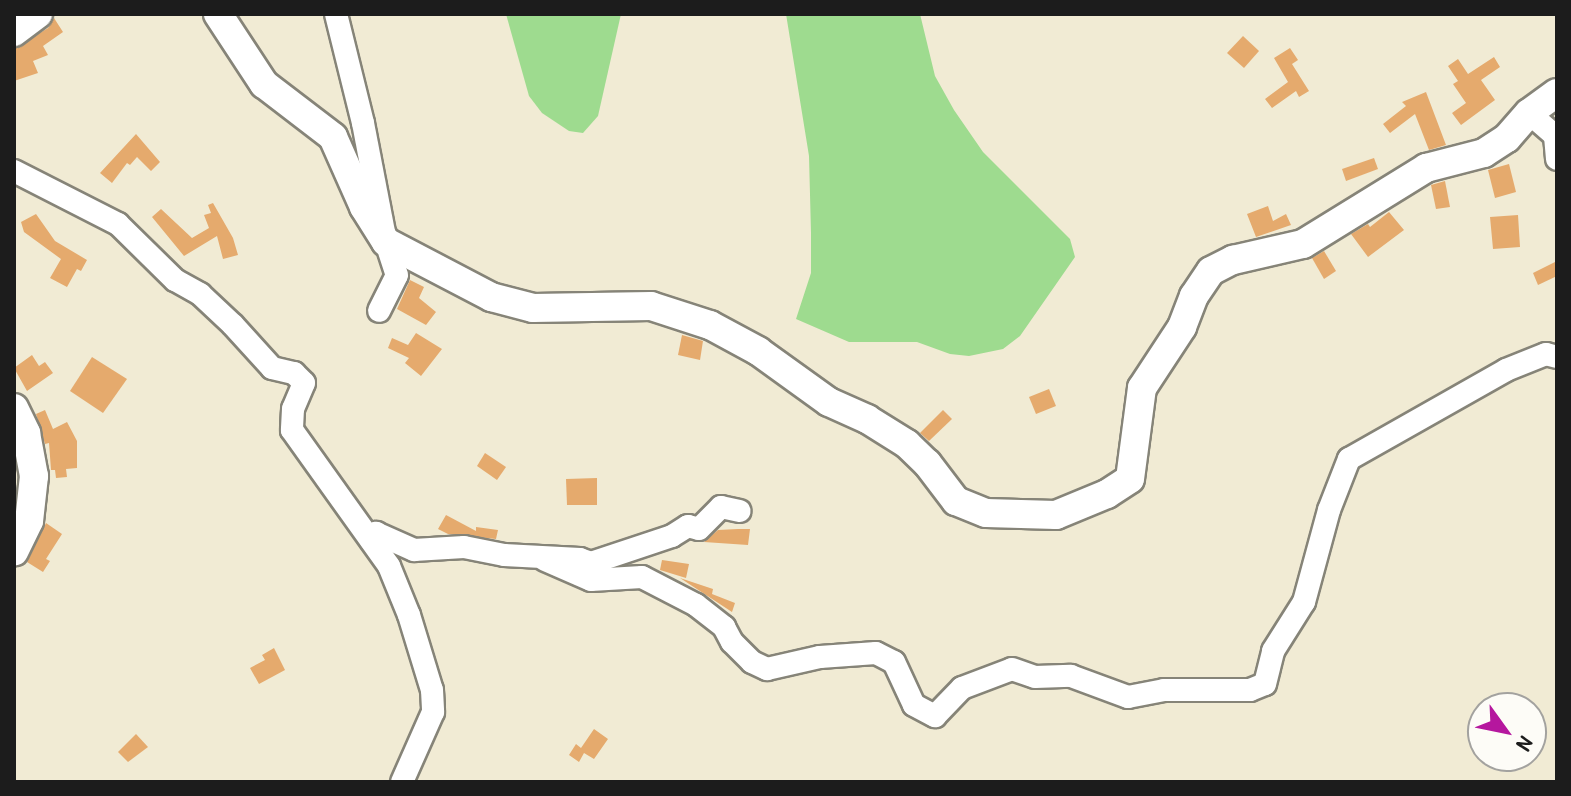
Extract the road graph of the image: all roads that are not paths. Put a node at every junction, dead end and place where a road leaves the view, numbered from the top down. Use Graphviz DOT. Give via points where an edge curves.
graph roads {
  1 [pos="38,14"];
  2 [pos="218,14"];
  3 [pos="336,14"];
  4 [pos="14,32"];
  5 [pos="1557,93"];
  6 [pos="1529,113"];
  7 [pos="1557,159"];
  8 [pos="14,171"];
  9 [pos="386,242"];
  10 [pos="379,311"];
  11 [pos="1557,357"];
  12 [pos="14,408"];
  13 [pos="740,511"];
  14 [pos="371,540"];
  15 [pos="14,552"];
  16 [pos="545,560"];
  17 [pos="402,782"];
  1 -- 4 [label="main road"];
  2 -- 9 [label="main road" via="264,84 333,137"];
  3 -- 9 [label="street"];
  5 -- 6 [label="main road"];
  6 -- 7 [label="street" via="1555,136"];
  6 -- 9 [label="main road" via="1507,138 1484,153 1426,168 1303,244 1233,260 1211,271 1142,388 1130,479 1056,515 986,513 956,501 907,444 829,402 758,351 710,325 651,306 533,308 491,297"];
  8 -- 14 [label="street" via="118,224 175,280 200,294 272,368 294,373 304,383 293,409 296,440"];
  9 -- 10 [label="street" via="397,275"];
  11 -- 16 [label="street" via="1546,354 1506,370 1349,459 1304,602 1273,651 1265,684 1250,690 1164,690 1128,697 1071,676 1035,677 1012,669 962,688 935,716 914,705 894,662 876,653 820,657 767,669 752,662 724,627 696,605 642,577 591,580"];
  12 -- 15 [label="main road" via="26,433 34,476 29,521"];
  13 -- 16 [label="street" via="721,507 699,529 688,526 591,563"];
  14 -- 16 [label="street" via="376,533 414,550 464,547"];
  14 -- 17 [label="street" via="389,566 409,615 432,690 433,712"];
}
